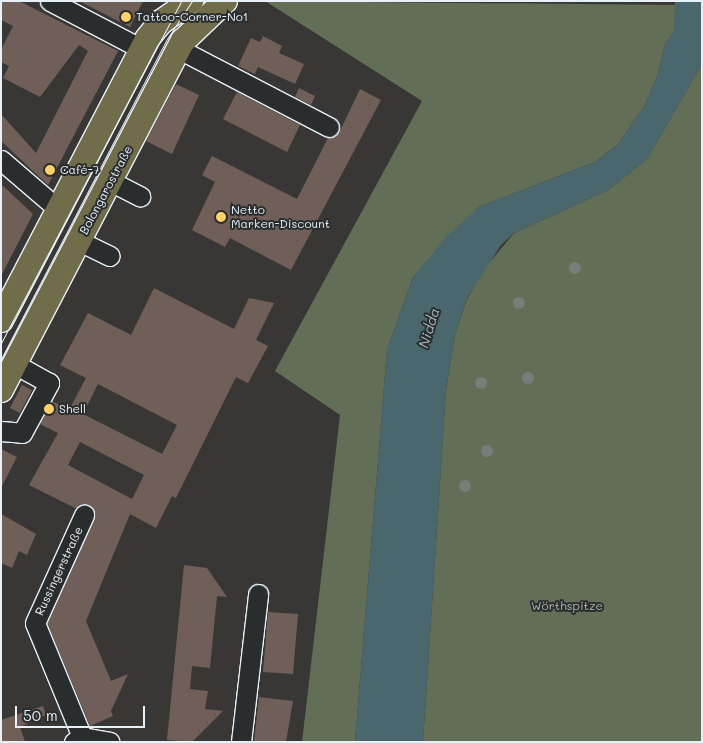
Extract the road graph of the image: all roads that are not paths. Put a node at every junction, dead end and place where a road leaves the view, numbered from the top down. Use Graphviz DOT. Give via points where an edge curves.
graph roads {
  1 [pos="50,1"];
  2 [pos="162,1"];
  3 [pos="191,1"];
  4 [pos="208,1"];
  5 [pos="225,1"];
  6 [pos="147,40"];
  7 [pos="181,45"];
  8 [pos="329,127"];
  9 [pos="1,160"];
  10 [pos="110,181"];
  11 [pos="140,196"];
  12 [pos="58,209"];
  13 [pos="79,241"];
  14 [pos="110,256"];
  15 [pos="1,320"];
  16 [pos="15,364"];
  17 [pos="1,390"];
  18 [pos="1,431"];
  19 [pos="84,515"];
  20 [pos="258,594"];
  21 [pos="78,740"];
  22 [pos="110,742"];
  23 [pos="241,742"];
  1 -- 6 [label="street"];
  2 -- 6 [label="main road"];
  3 -- 6 [label="main road"];
  4 -- 7 [label="main road"];
  5 -- 7 [label="main road, Bolongarostraße"];
  6 -- 12 [label="main road"];
  7 -- 8 [label="street"];
  7 -- 10 [label="main road, Bolongarostraße"];
  9 -- 12 [label="street"];
  10 -- 11 [label="street"];
  10 -- 13 [label="main road, Bolongarostraße"];
  12 -- 15 [label="main road"];
  13 -- 14 [label="street"];
  13 -- 16 [label="main road, Bolongarostraße"];
  16 -- 17 [label="main road, Bolongarostraße"];
  16 -- 18 [label="street" via="49,383 22,432"];
  19 -- 21 [label="street, Russingerstraße" via="35,623"];
  20 -- 23 [label="street"];
  21 -- 22 [label="street, Russingerstraße"];
}
